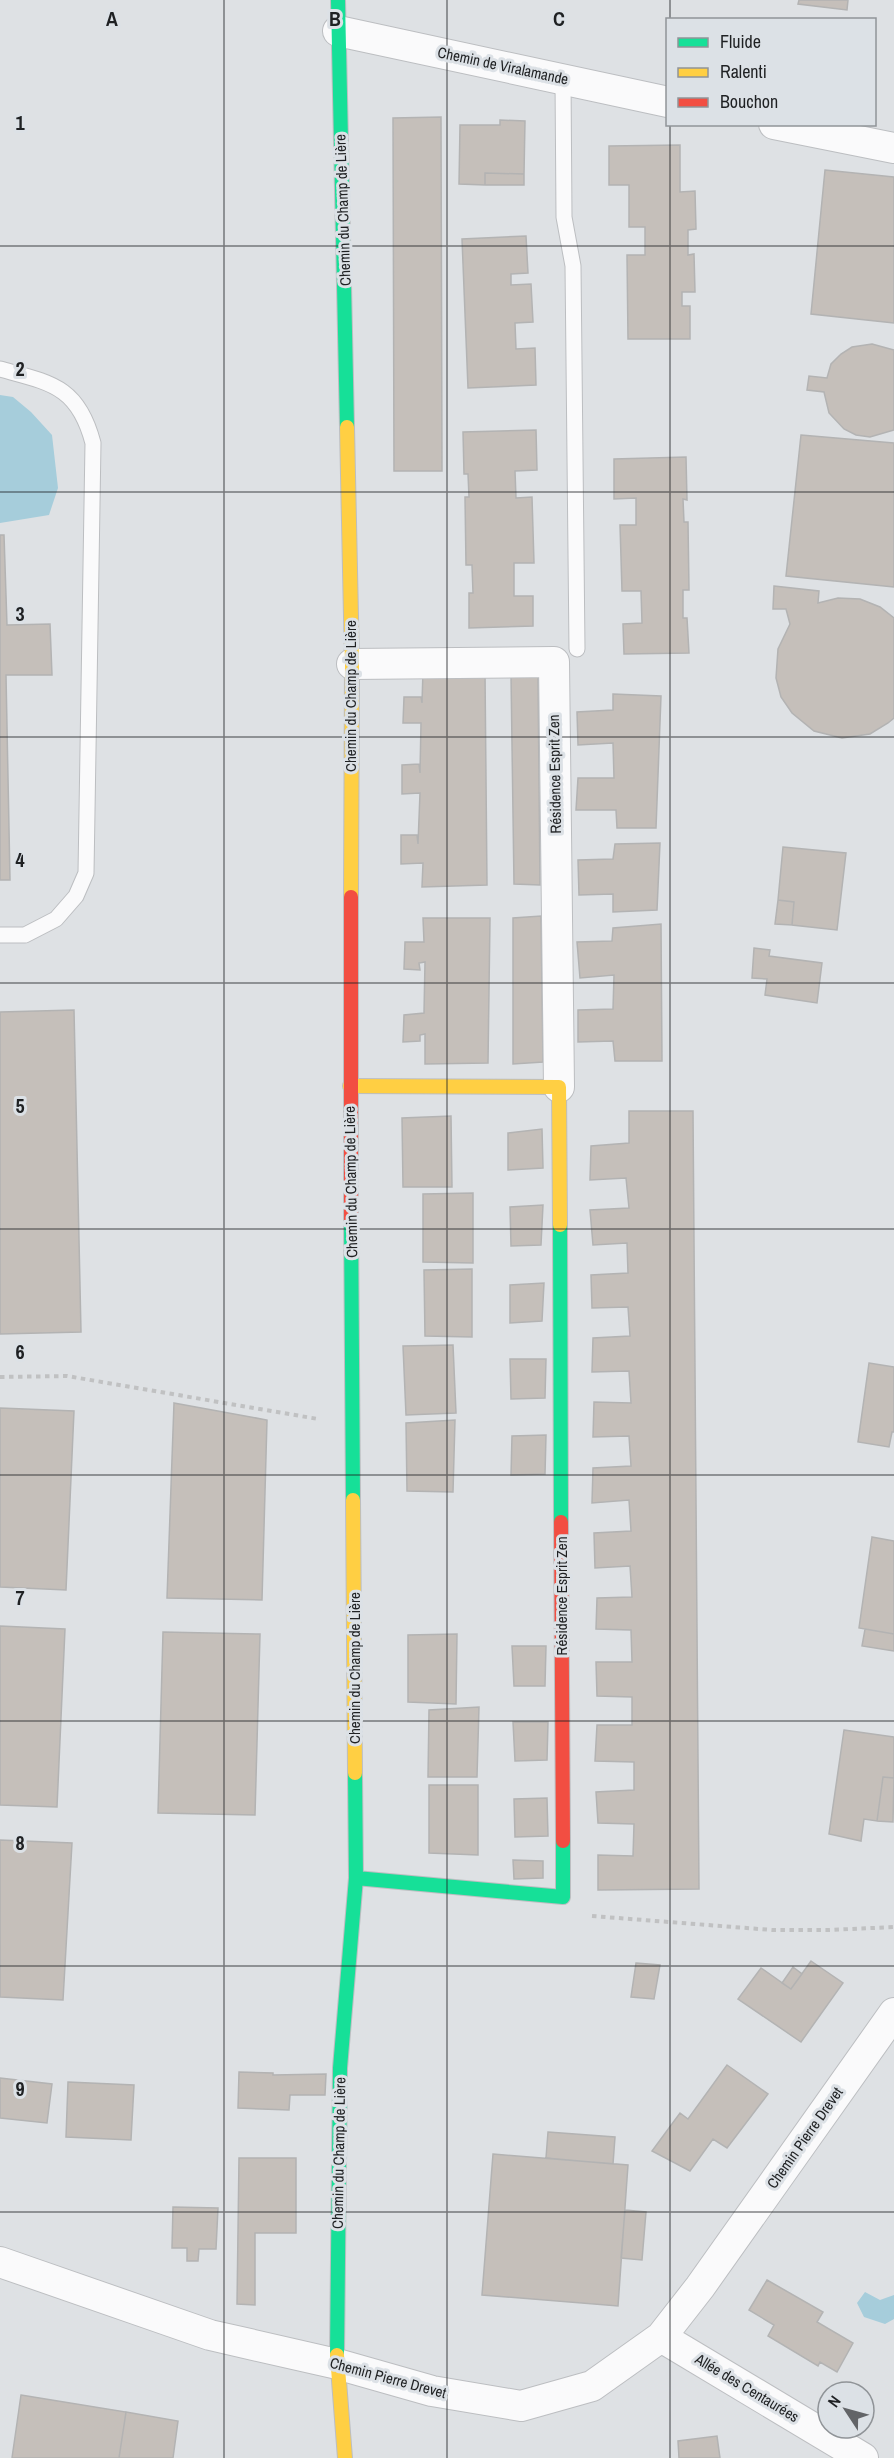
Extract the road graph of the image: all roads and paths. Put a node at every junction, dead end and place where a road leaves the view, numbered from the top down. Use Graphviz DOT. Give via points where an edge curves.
graph roads {
  1 [pos="338,0"];
  2 [pos="338,31"];
  3 [pos="563,79"];
  4 [pos="666,102"];
  5 [pos="784,126"];
  6 [pos="894,147"];
  7 [pos="0,369"];
  8 [pos="577,649"];
  9 [pos="352,664"];
  10 [pos="0,935"];
  11 [pos="350,1086"];
  12 [pos="559,1087"];
  13 [pos="0,1377"];
  14 [pos="354,1425"];
  15 [pos="356,1878"];
  16 [pos="563,1897"];
  17 [pos="894,1927"];
  18 [pos="894,2013"];
  19 [pos="0,2262"];
  20 [pos="661,2337"];
  21 [pos="337,2364"];
  22 [pos="345,2458"];
  23 [pos="863,2458"];
  1 -- 2 [label="street, Chemin du Champ de Lière"];
  2 -- 3 [label="street, Chemin de Viralamande"];
  2 -- 9 [label="street, Chemin du Champ de Lière"];
  3 -- 4 [label="street, Chemin de Viralamande"];
  3 -- 8 [label="lane" via="564,217 573,266"];
  5 -- 6 [label="street"];
  7 -- 10 [label="lane" via="50,383 74,399 93,442 86,873 76,896 56,919 25,935"];
  9 -- 11 [label="street, Chemin du Champ de Lière"];
  9 -- 12 [label="street, Résidence Esprit Zen" via="554,662"];
  11 -- 12 [label="street"];
  11 -- 14 [label="street, Chemin du Champ de Lière"];
  12 -- 16 [label="street, Résidence Esprit Zen"];
  13 -- 14 [label="path" via="67,1376"];
  14 -- 15 [label="street, Chemin du Champ de Lière"];
  15 -- 16 [label="street"];
  15 -- 21 [label="street, Chemin du Champ de Lière" via="340,2068"];
  16 -- 17 [label="path" via="579,1915 772,1930"];
  18 -- 20 [label="street, Chemin Pierre Drevet"];
  19 -- 21 [label="street, Chemin Pierre Drevet" via="210,2335"];
  20 -- 21 [label="street, Chemin Pierre Drevet" via="592,2386 521,2406 432,2391"];
  20 -- 23 [label="street, Allée des Centaurées"];
  21 -- 22 [label="street, Chemin du Champ de Lière"];
}
